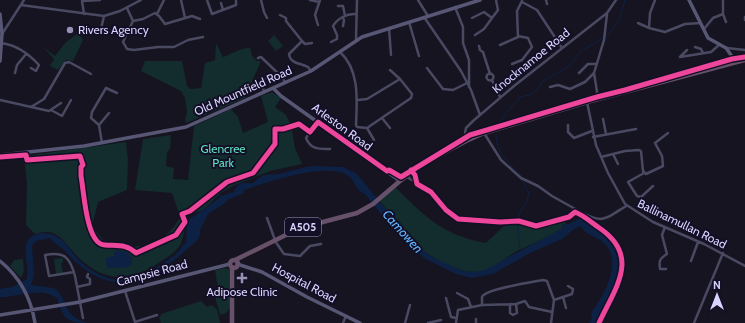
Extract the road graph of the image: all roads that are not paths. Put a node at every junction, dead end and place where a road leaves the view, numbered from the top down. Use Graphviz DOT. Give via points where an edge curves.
graph roads {
  1 [pos="24,0"];
  2 [pos="82,0"];
  3 [pos="100,0"];
  4 [pos="132,0"];
  5 [pos="141,0"];
  6 [pos="164,0"];
  7 [pos="181,0"];
  8 [pos="206,0"];
  9 [pos="236,0"];
  10 [pos="263,0"];
  11 [pos="310,0"];
  12 [pos="357,0"];
  13 [pos="418,0"];
  14 [pos="480,0"];
  15 [pos="496,0"];
  16 [pos="546,0"];
  17 [pos="616,0"];
  18 [pos="655,0"];
  19 [pos="689,0"];
  20 [pos="723,0"];
  21 [pos="320,1"];
  22 [pos="522,1"];
  23 [pos="221,3"];
  24 [pos="134,4"];
  25 [pos="548,4"];
  26 [pos="21,5"];
  27 [pos="338,6"];
  28 [pos="127,8"];
  29 [pos="455,8"];
  30 [pos="223,10"];
  31 [pos="607,13"];
  32 [pos="0,14"];
  33 [pos="84,14"];
  34 [pos="157,14"];
  35 [pos="280,14"];
  36 [pos="356,14"];
  37 [pos="723,14"];
  38 [pos="104,16"];
  39 [pos="426,16"];
  40 [pos="344,17"];
  41 [pos="185,18"];
  42 [pos="267,18"];
  43 [pos="472,18"];
  44 [pos="492,18"];
  45 [pos="200,20"];
  46 [pos="133,21"];
  47 [pos="0,22"];
  48 [pos="409,22"];
  49 [pos="726,22"];
  50 [pos="638,23"];
  51 [pos="701,23"];
  52 [pos="318,25"];
  53 [pos="343,26"];
  54 [pos="389,28"];
  55 [pos="649,28"];
  56 [pos="101,29"];
  57 [pos="704,30"];
  58 [pos="2,34"];
  59 [pos="476,35"];
  60 [pos="518,36"];
  61 [pos="203,37"];
  62 [pos="356,39"];
  63 [pos="302,41"];
  64 [pos="331,42"];
  65 [pos="2,43"];
  66 [pos="312,43"];
  67 [pos="500,45"];
  68 [pos="719,45"];
  69 [pos="478,46"];
  70 [pos="695,47"];
  71 [pos="562,48"];
  72 [pos="726,48"];
  73 [pos="687,50"];
  74 [pos="745,50"];
  75 [pos="340,52"];
  76 [pos="703,53"];
  77 [pos="26,54"];
  78 [pos="391,55"];
  79 [pos="419,56"];
  80 [pos="258,58"];
  81 [pos="745,60"];
  82 [pos="0,61"];
  83 [pos="736,62"];
  84 [pos="512,64"];
  85 [pos="596,64"];
  86 [pos="31,68"];
  87 [pos="427,68"];
  88 [pos="310,70"];
  89 [pos="390,70"];
  90 [pos="15,73"];
  91 [pos="579,73"];
  92 [pos="91,74"];
  93 [pos="594,74"];
  94 [pos="271,75"];
  95 [pos="400,79"];
  96 [pos="285,83"];
  97 [pos="466,83"];
  98 [pos="550,86"];
  99 [pos="273,88"];
  100 [pos="469,88"];
  101 [pos="264,92"];
  102 [pos="117,93"];
  103 [pos="500,97"];
  104 [pos="598,99"];
  105 [pos="0,100"];
  106 [pos="71,100"];
  107 [pos="358,100"];
  108 [pos="587,102"];
  109 [pos="64,105"];
  110 [pos="31,107"];
  111 [pos="51,110"];
  112 [pos="109,113"];
  113 [pos="480,115"];
  114 [pos="382,118"];
  115 [pos="603,119"];
  116 [pos="318,122"];
  117 [pos="99,125"];
  118 [pos="568,125"];
  119 [pos="290,127"];
  120 [pos="367,128"];
  121 [pos="390,128"];
  122 [pos="636,129"];
  123 [pos="592,131"];
  124 [pos="310,132"];
  125 [pos="484,133"];
  126 [pos="668,133"];
  127 [pos="606,134"];
  128 [pos="593,137"];
  129 [pos="374,140"];
  130 [pos="468,140"];
  131 [pos="102,143"];
  132 [pos="330,150"];
  133 [pos="0,154"];
  134 [pos="613,154"];
  135 [pos="601,157"];
  136 [pos="618,164"];
  137 [pos="644,173"];
  138 [pos="407,177"];
  139 [pos="400,182"];
  140 [pos="653,186"];
  141 [pos="626,206"];
  142 [pos="576,211"];
  143 [pos="267,218"];
  144 [pos="520,221"];
  145 [pos="510,222"];
  146 [pos="665,227"];
  147 [pos="275,240"];
  148 [pos="698,242"];
  149 [pos="321,244"];
  150 [pos="723,253"];
  151 [pos="0,261"];
  152 [pos="691,261"];
  153 [pos="236,262"];
  154 [pos="231,265"];
  155 [pos="745,266"];
  156 [pos="666,269"];
  157 [pos="74,272"];
  158 [pos="88,274"];
  159 [pos="568,286"];
  160 [pos="77,287"];
  161 [pos="126,291"];
  162 [pos="457,293"];
  163 [pos="563,297"];
  164 [pos="446,300"];
  165 [pos="554,300"];
  166 [pos="80,302"];
  167 [pos="510,304"];
  168 [pos="516,304"];
  169 [pos="410,305"];
  170 [pos="482,305"];
  171 [pos="471,307"];
  172 [pos="566,308"];
  173 [pos="33,310"];
  174 [pos="552,312"];
  175 [pos="0,315"];
  176 [pos="157,315"];
  177 [pos="347,316"];
  178 [pos="83,318"];
  179 [pos="456,318"];
  180 [pos="441,320"];
  181 [pos="35,323"];
  182 [pos="232,323"];
  183 [pos="343,323"];
  184 [pos="360,323"];
  185 [pos="405,323"];
  186 [pos="428,323"];
  187 [pos="456,323"];
  188 [pos="551,323"];
  189 [pos="694,323"];
  1 -- 26 [label="street"];
  2 -- 3 [label="street"];
  2 -- 33 [label="street"];
  4 -- 24 [label="street"];
  5 -- 24 [label="street"];
  6 -- 34 [label="street"];
  7 -- 41 [label="street"];
  8 -- 30 [label="street" via="212,14"];
  9 -- 30 [label="street" via="236,5"];
  10 -- 42 [label="street"];
  11 -- 21 [label="street"];
  12 -- 36 [label="street"];
  13 -- 39 [label="street"];
  14 -- 29 [label="street, Old Mountfield Road"];
  15 -- 44 [label="street" via="498,10"];
  16 -- 25 [label="street"];
  17 -- 31 [label="street, Knocknamoe Road"];
  18 -- 55 [label="street" via="650,13"];
  19 -- 51 [label="street"];
  20 -- 37 [label="street"];
  21 -- 52 [label="street" via="315,15"];
  22 -- 60 [label="street" via="517,11"];
  22 -- 71 [label="street" via="537,10"];
  23 -- 30 [label="street"];
  24 -- 28 [label="street"];
  26 -- 33 [label="street"];
  26 -- 58 [label="street"];
  27 -- 40 [label="street" via="343,6"];
  28 -- 38 [label="street"];
  28 -- 46 [label="street"];
  29 -- 39 [label="street, Old Mountfield Road"];
  29 -- 100 [label="street" via="463,27 463,43 469,60"];
  31 -- 71 [label="street, Knocknamoe Road"];
  31 -- 85 [label="street" via="605,37"];
  32 -- 47 [label="street"];
  33 -- 38 [label="street"];
  34 -- 41 [label="street" via="165,24"];
  34 -- 46 [label="street"];
  35 -- 63 [label="street" via="286,18"];
  36 -- 40 [label="street"];
  36 -- 62 [label="street"];
  37 -- 49 [label="street"];
  37 -- 57 [label="street" via="712,18"];
  38 -- 56 [label="street"];
  39 -- 48 [label="street, Old Mountfield Road"];
  39 -- 97 [label="street" via="427,24 452,56"];
  40 -- 53 [label="street"];
  40 -- 64 [label="street" via="333,26 337,35"];
  41 -- 45 [label="street" via="195,16"];
  43 -- 44 [label="street" via="484,12"];
  44 -- 59 [label="street"];
  46 -- 61 [label="street" via="122,42 127,49 174,47 188,40"];
  47 -- 58 [label="street"];
  48 -- 54 [label="street, Old Mountfield Road"];
  48 -- 79 [label="street"];
  50 -- 55 [label="street"];
  51 -- 55 [label="street" via="684,24 665,32"];
  51 -- 57 [label="street"];
  54 -- 62 [label="street, Old Mountfield Road"];
  54 -- 78 [label="street"];
  57 -- 68 [label="street" via="708,38"];
  58 -- 65 [label="street"];
  60 -- 67 [label="street"];
  60 -- 84 [label="street" via="528,38 532,47 522,60"];
  62 -- 75 [label="street, Old Mountfield Road"];
  63 -- 66 [label="street" via="305,44"];
  63 -- 88 [label="street" via="289,54 290,58 308,66"];
  65 -- 77 [label="street" via="13,44"];
  65 -- 82 [label="street"];
  68 -- 72 [label="street"];
  68 -- 76 [label="street" via="711,52"];
  69 -- 103 [label="street" via="483,52 490,74 494,76 492,80"];
  70 -- 76 [label="street"];
  71 -- 103 [label="street, Knocknamoe Road"];
  72 -- 74 [label="street"];
  72 -- 83 [label="street"];
  73 -- 76 [label="street" via="680,57"];
  75 -- 88 [label="street, Old Mountfield Road"];
  75 -- 107 [label="street" via="346,57 358,91"];
  77 -- 86 [label="street" via="39,66 36,71"];
  77 -- 90 [label="street" via="17,65"];
  80 -- 96 [label="street" via="261,57 271,65"];
  81 -- 83 [label="highway, A505"];
  83 -- 104 [label="highway, A505"];
  85 -- 91 [label="street" via="588,64"];
  85 -- 93 [label="street"];
  87 -- 97 [label="street" via="444,90 453,90"];
  88 -- 96 [label="street, Old Mountfield Road"];
  89 -- 95 [label="street"];
  92 -- 110 [label="street" via="70,62 65,63 44,99"];
  93 -- 98 [label="street" via="585,82 570,89 558,85"];
  93 -- 104 [label="street"];
  94 -- 101 [label="street" via="263,80"];
  95 -- 107 [label="street" via="367,99"];
  95 -- 114 [label="street" via="412,94 411,98"];
  96 -- 99 [label="street, Old Mountfield Road"];
  97 -- 100 [label="street"];
  99 -- 101 [label="street, Old Mountfield Road"];
  99 -- 116 [label="street, Arleston Road"];
  100 -- 113 [label="street"];
  101 -- 131 [label="street, Old Mountfield Road" via="186,127"];
  102 -- 117 [label="street" via="106,88 92,112 91,118"];
  103 -- 113 [label="street, Knocknamoe Road"];
  104 -- 108 [label="highway, A505"];
  105 -- 110 [label="street"];
  106 -- 109 [label="street"];
  107 -- 120 [label="street" via="356,125 359,128"];
  108 -- 123 [label="street, Ballinamullan Road"];
  108 -- 125 [label="highway, A505"];
  109 -- 111 [label="street"];
  109 -- 111 [label="street" via="62,116"];
  110 -- 111 [label="street"];
  112 -- 117 [label="street"];
  113 -- 130 [label="street, Knocknamoe Road" via="466,128"];
  114 -- 120 [label="street"];
  114 -- 121 [label="street"];
  115 -- 127 [label="street"];
  116 -- 124 [label="street"];
  116 -- 139 [label="street, Arleston Road"];
  117 -- 131 [label="street"];
  118 -- 123 [label="street" via="568,132 574,138"];
  119 -- 124 [label="street" via="299,124"];
  120 -- 129 [label="street"];
  122 -- 127 [label="street"];
  123 -- 128 [label="street, Ballinamullan Road"];
  124 -- 132 [label="street" via="306,138 312,146 316,149"];
  125 -- 130 [label="highway, A505"];
  125 -- 142 [label="street" via="501,160 524,181 538,186"];
  126 -- 137 [label="street" via="655,144 662,156 663,166"];
  127 -- 128 [label="street"];
  128 -- 135 [label="street, Ballinamullan Road"];
  130 -- 138 [label="highway, A505" via="427,162"];
  131 -- 133 [label="street, Old Mountfield Road"];
  134 -- 135 [label="street"];
  134 -- 136 [label="street"];
  134 -- 137 [label="street" via="641,151"];
  135 -- 141 [label="street, Ballinamullan Road"];
  137 -- 140 [label="street" via="628,182 637,196 642,197"];
  138 -- 139 [label="highway, A505"];
  138 -- 145 [label="street" via="431,192 446,210 458,219"];
  139 -- 147 [label="highway, A505" via="373,204 354,215 310,225"];
  141 -- 142 [label="street" via="602,220"];
  141 -- 146 [label="street, Ballinamullan Road"];
  142 -- 144 [label="street" via="569,217 536,226"];
  143 -- 147 [label="street"];
  146 -- 148 [label="street, Ballinamullan Road"];
  146 -- 156 [label="street" via="662,235 667,254 659,261 660,269"];
  147 -- 149 [label="street" via="284,254 300,256 310,246"];
  147 -- 153 [label="highway, A505"];
  148 -- 150 [label="street, Ballinamullan Road"];
  148 -- 152 [label="street"];
  150 -- 155 [label="street, Ballinamullan Road"];
  150 -- 189 [label="street"];
  151 -- 173 [label="street" via="20,282"];
  153 -- 154 [label="highway, A505" via="232,260"];
  153 -- 177 [label="street, Hospital Road" via="262,272"];
  154 -- 161 [label="street, Campsie Road"];
  154 -- 182 [label="highway"];
  157 -- 157 [label="street" via="72,265 63,255 45,255 49,276"];
  157 -- 160 [label="street"];
  158 -- 160 [label="street" via="90,284"];
  159 -- 163 [label="street" via="574,291"];
  160 -- 166 [label="street"];
  161 -- 166 [label="street, Campsie Road"];
  161 -- 176 [label="street" via="135,322"];
  162 -- 171 [label="street" via="468,299"];
  163 -- 165 [label="street"];
  163 -- 172 [label="street"];
  164 -- 179 [label="street" via="451,317"];
  165 -- 170 [label="street" via="549,284 543,280 486,293 482,297"];
  165 -- 174 [label="street"];
  166 -- 173 [label="street, Campsie Road"];
  166 -- 178 [label="street"];
  167 -- 168 [label="street"];
  167 -- 168 [label="street" via="510,313 513,315 517,313"];
  167 -- 170 [label="street"];
  168 -- 174 [label="street" via="525,302 529,307"];
  169 -- 185 [label="street"];
  170 -- 171 [label="street"];
  171 -- 179 [label="street" via="458,310"];
  173 -- 175 [label="street, Campsie Road"];
  173 -- 181 [label="street"];
  174 -- 188 [label="street"];
  177 -- 183 [label="street"];
  177 -- 184 [label="street, Hospital Road"];
  179 -- 187 [label="street"];
  180 -- 186 [label="street"];
}
